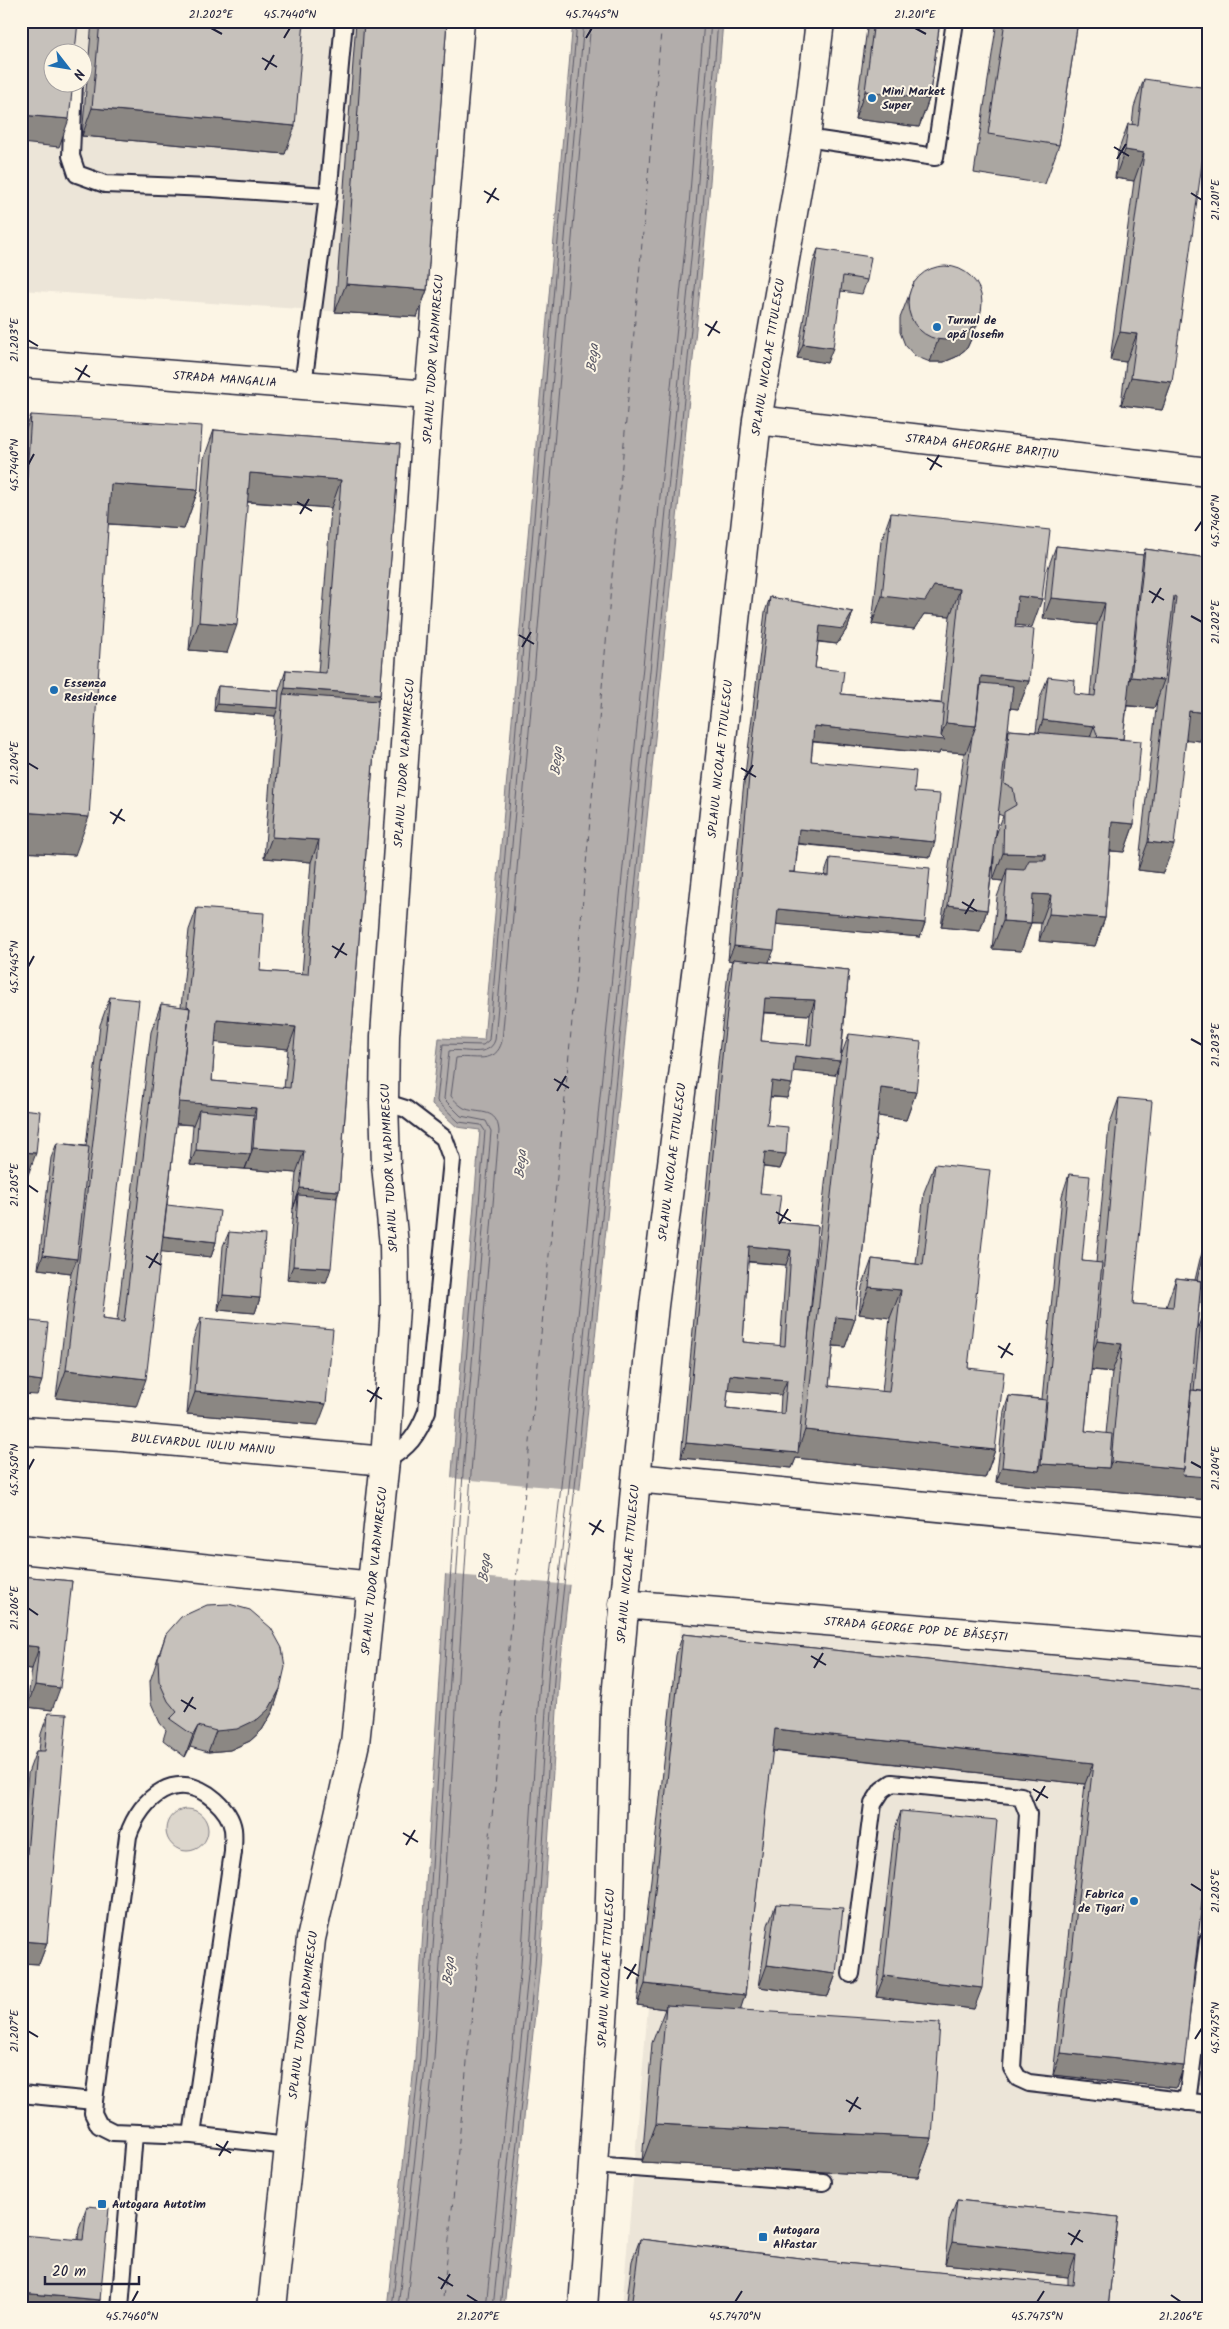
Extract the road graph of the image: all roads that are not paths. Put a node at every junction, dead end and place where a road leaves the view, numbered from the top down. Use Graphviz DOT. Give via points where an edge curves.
graph roads {
  1 [pos="344,21"];
  2 [pos="460,21"];
  3 [pos="820,21"];
  4 [pos="955,21"];
  5 [pos="74,92"];
  6 [pos="806,138"];
  7 [pos="328,196"];
  8 [pos="21,364"];
  9 [pos="303,386"];
  10 [pos="429,395"];
  11 [pos="756,420"];
  12 [pos="1208,472"];
  13 [pos="384,1102"];
  14 [pos="21,1431"];
  15 [pos="385,1461"];
  16 [pos="636,1478"];
  17 [pos="1208,1534"];
  18 [pos="21,1549"];
  19 [pos="373,1586"];
  20 [pos="624,1604"];
  21 [pos="1208,1653"];
  22 [pos="1208,1941"];
  23 [pos="851,1974"];
  24 [pos="21,2094"];
  25 [pos="94,2101"];
  26 [pos="1187,2102"];
  27 [pos="1208,2104"];
  28 [pos="134,2134"];
  29 [pos="192,2135"];
  30 [pos="288,2146"];
  31 [pos="593,2165"];
  32 [pos="823,2182"];
  33 [pos="120,2308"];
  34 [pos="272,2308"];
  35 [pos="583,2308"];
  1 -- 7 [label="lane"];
  2 -- 10 [label="street, SPLAIUL TUDOR VLADIMIRESCU"];
  3 -- 6 [label="street, SPLAIUL NICOLAE TITULESCU"];
  4 -- 6 [label="lane" via="936,156"];
  5 -- 7 [label="lane" via="71,156 77,174 105,184"];
  6 -- 11 [label="street, SPLAIUL NICOLAE TITULESCU"];
  7 -- 9 [label="lane"];
  8 -- 9 [label="street, STRADA MANGALIA"];
  9 -- 10 [label="street, STRADA MANGALIA"];
  10 -- 13 [label="street, SPLAIUL TUDOR VLADIMIRESCU" via="386,1026"];
  11 -- 12 [label="street, STRADA GHEORGHE BARIȚIU"];
  11 -- 16 [label="street, SPLAIUL NICOLAE TITULESCU" via="698,958"];
  13 -- 15 [label="street, SPLAIUL TUDOR VLADIMIRESCU" via="395,1307"];
  13 -- 15 [label="lane" via="406,1109 444,1138 452,1160 427,1411 419,1431 405,1449"];
  14 -- 15 [label="street, BULEVARDUL IULIU MANIU"];
  15 -- 19 [label="street, SPLAIUL TUDOR VLADIMIRESCU"];
  16 -- 17 [label="street"];
  16 -- 20 [label="street, SPLAIUL NICOLAE TITULESCU"];
  18 -- 19 [label="street"];
  19 -- 30 [label="street, SPLAIUL TUDOR VLADIMIRESCU" via="355,1743 311,1939"];
  20 -- 21 [label="street, STRADA GEORGE POP DE BĂSEȘTI"];
  20 -- 31 [label="street, SPLAIUL NICOLAE TITULESCU" via="615,1709 609,1935"];
  22 -- 26 [label="lane"];
  23 -- 26 [label="lane" via="873,1804 882,1790 892,1783 1021,1796 1028,1814 1012,2068 1018,2078 1029,2083"];
  24 -- 25 [label="lane"];
  25 -- 28 [label="lane" via="93,2113 99,2125 113,2132"];
  25 -- 29 [label="lane" via="128,1836 137,1815 153,1796 173,1787 194,1788 208,1795 229,1816 233,1852"];
  26 -- 27 [label="lane"];
  28 -- 29 [label="lane"];
  28 -- 33 [label="lane"];
  29 -- 30 [label="lane"];
  30 -- 34 [label="street, SPLAIUL TUDOR VLADIMIRESCU"];
  31 -- 32 [label="lane"];
  31 -- 35 [label="street, SPLAIUL NICOLAE TITULESCU"];
}
